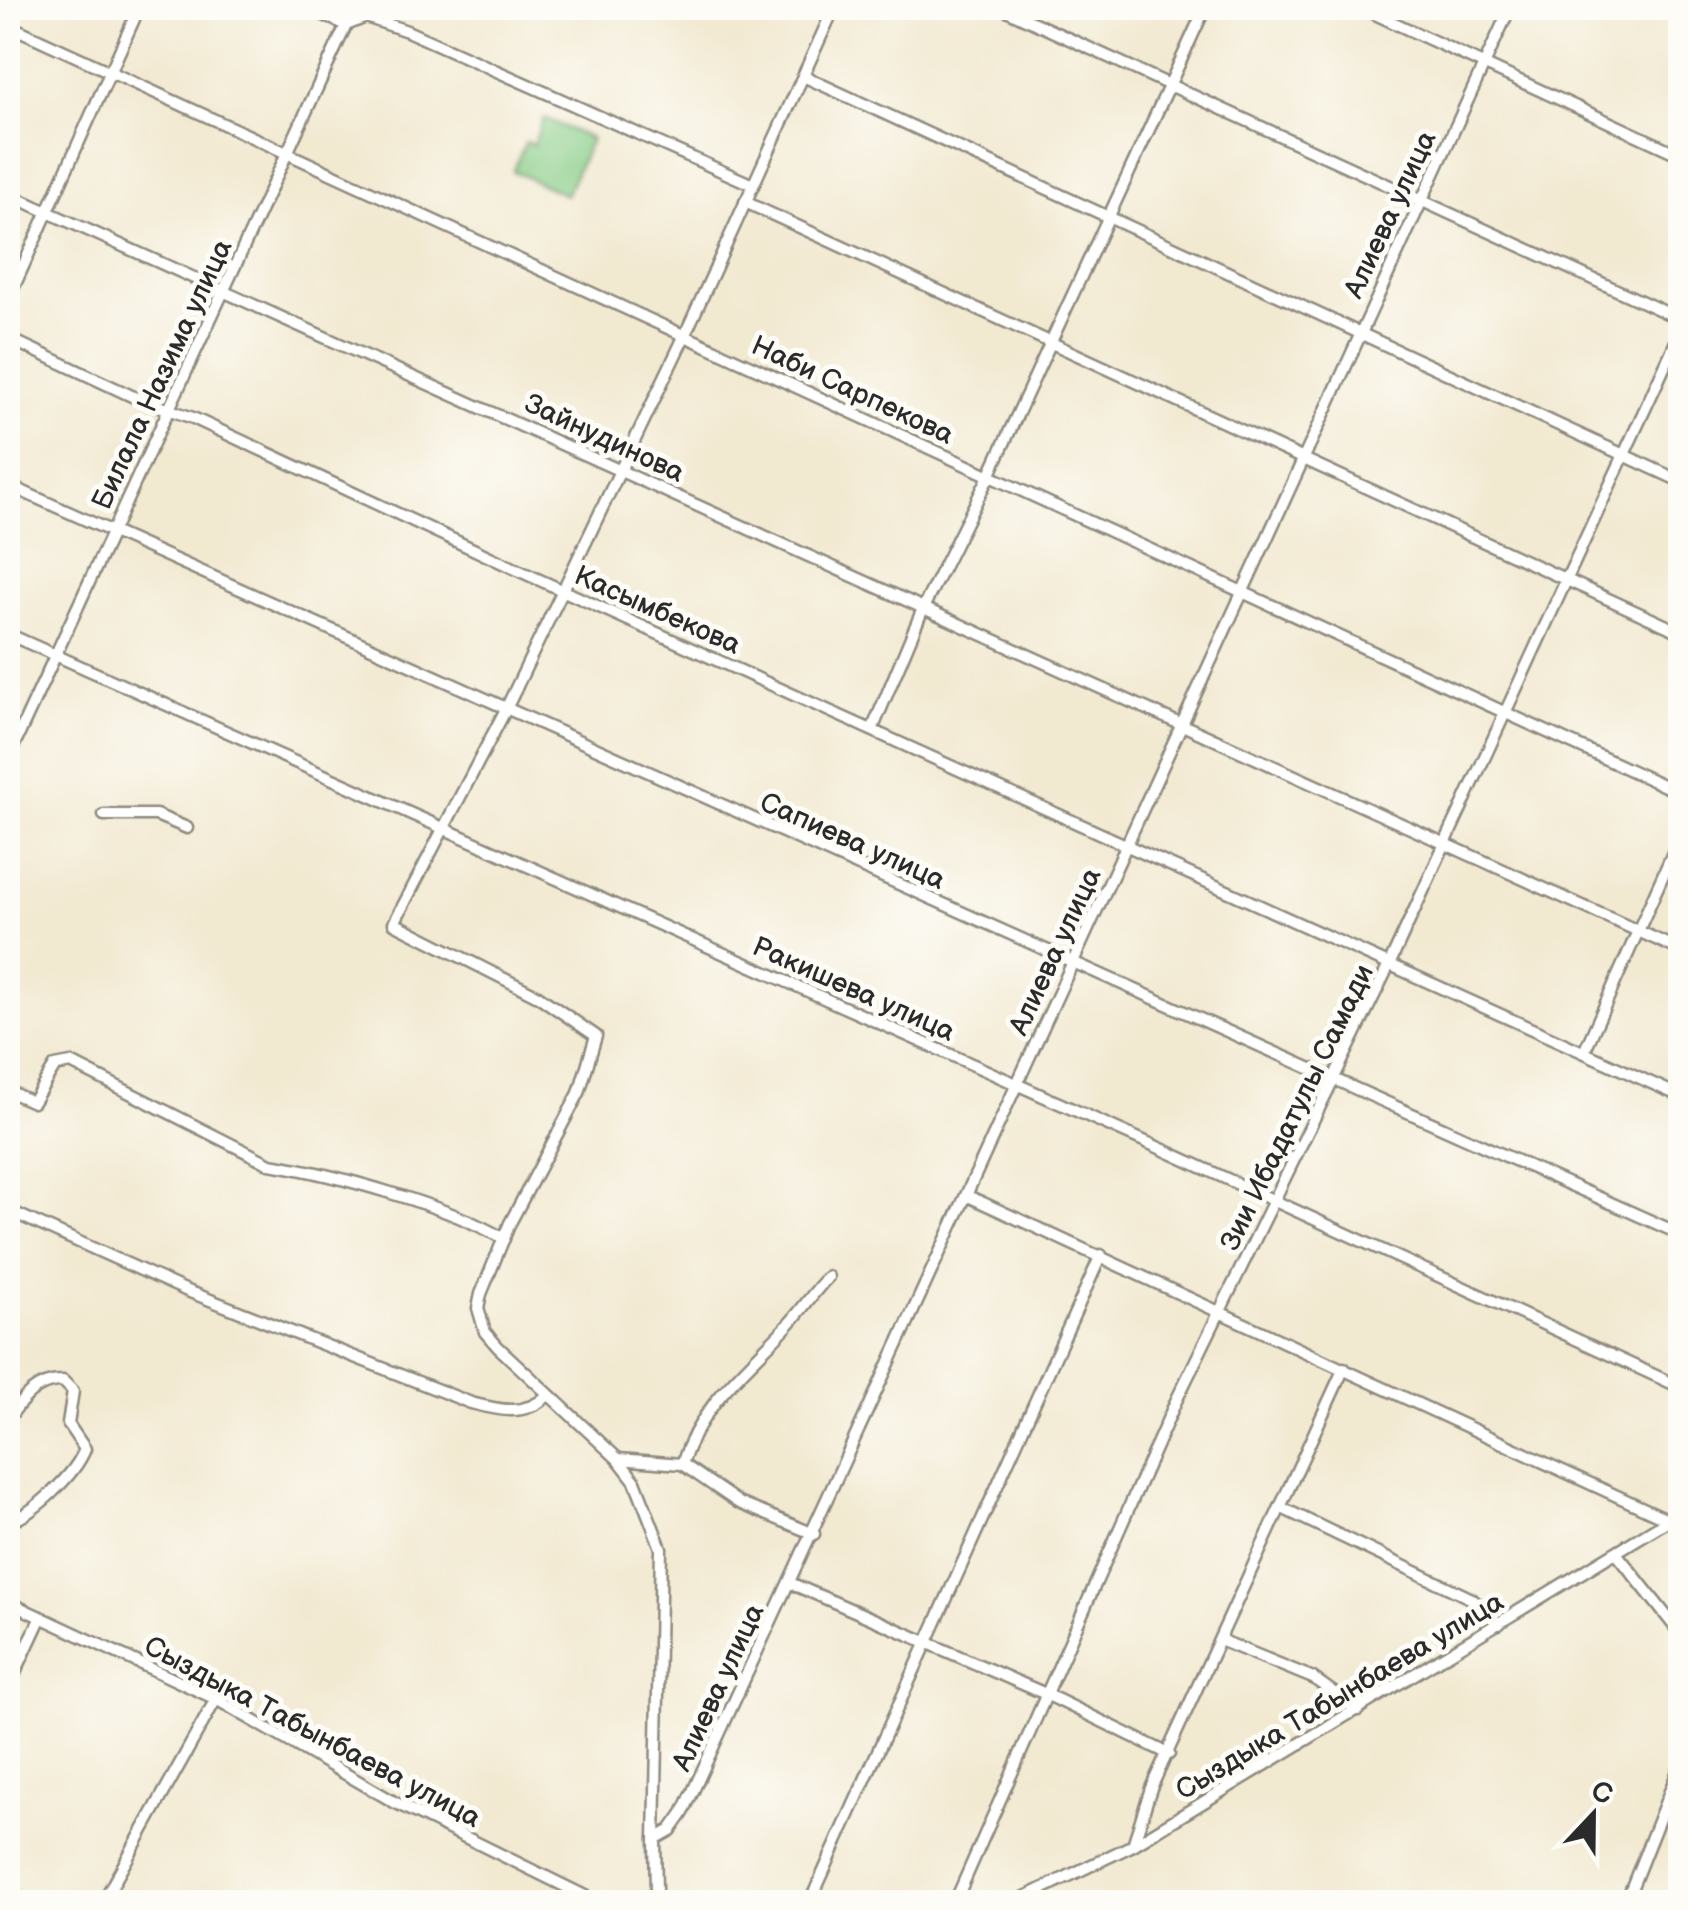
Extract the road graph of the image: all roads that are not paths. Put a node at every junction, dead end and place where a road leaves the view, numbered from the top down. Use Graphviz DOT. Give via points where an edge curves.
graph roads {
  1 [pos="139,8"];
  2 [pos="308,8"];
  3 [pos="354,8"];
  4 [pos="834,8"];
  5 [pos="1002,8"];
  6 [pos="1205,8"];
  7 [pos="1362,8"];
  8 [pos="1510,8"];
  9 [pos="8,25"];
  10 [pos="346,26"];
  11 [pos="1484,65"];
  12 [pos="110,72"];
  13 [pos="803,76"];
  14 [pos="1169,85"];
  15 [pos="286,153"];
  16 [pos="1680,155"];
  17 [pos="753,185"];
  18 [pos="8,194"];
  19 [pos="1422,198"];
  20 [pos="745,202"];
  21 [pos="46,212"];
  22 [pos="1106,218"];
  23 [pos="223,293"];
  24 [pos="8,300"];
  25 [pos="1680,319"];
  26 [pos="1680,333"];
  27 [pos="684,336"];
  28 [pos="1358,336"];
  29 [pos="8,338"];
  30 [pos="1048,343"];
  31 [pos="172,410"];
  32 [pos="1624,455"];
  33 [pos="1304,459"];
  34 [pos="619,468"];
  35 [pos="989,476"];
  36 [pos="1680,481"];
  37 [pos="8,485"];
  38 [pos="112,534"];
  39 [pos="1569,579"];
  40 [pos="562,590"];
  41 [pos="1242,591"];
  42 [pos="924,606"];
  43 [pos="1680,632"];
  44 [pos="8,634"];
  45 [pos="58,656"];
  46 [pos="506,709"];
  47 [pos="1506,713"];
  48 [pos="1183,723"];
  49 [pos="872,730"];
  50 [pos="8,758"];
  51 [pos="1680,793"];
  52 [pos="104,815"];
  53 [pos="188,828"];
  54 [pos="445,830"];
  55 [pos="1680,838"];
  56 [pos="1128,845"];
  57 [pos="1444,845"];
  58 [pos="1638,930"];
  59 [pos="1680,950"];
  60 [pos="1075,962"];
  61 [pos="1389,966"];
  62 [pos="1584,1052"];
  63 [pos="1335,1080"];
  64 [pos="1016,1085"];
  65 [pos="8,1091"];
  66 [pos="1680,1096"];
  67 [pos="968,1196"];
  68 [pos="1274,1202"];
  69 [pos="8,1210"];
  70 [pos="1680,1234"];
  71 [pos="504,1239"];
  72 [pos="1102,1255"];
  73 [pos="828,1277"];
  74 [pos="1222,1312"];
  75 [pos="1344,1368"];
  76 [pos="1680,1387"];
  77 [pos="547,1396"];
  78 [pos="8,1419"];
  79 [pos="618,1459"];
  80 [pos="682,1464"];
  81 [pos="1282,1508"];
  82 [pos="1680,1513"];
  83 [pos="1670,1520"];
  84 [pos="8,1522"];
  85 [pos="814,1534"];
  86 [pos="1617,1554"];
  87 [pos="790,1583"];
  88 [pos="8,1602"];
  89 [pos="41,1617"];
  90 [pos="1499,1624"];
  91 [pos="1680,1632"];
  92 [pos="1220,1640"];
  93 [pos="926,1643"];
  94 [pos="8,1688"];
  95 [pos="1048,1695"];
  96 [pos="216,1699"];
  97 [pos="1358,1710"];
  98 [pos="1168,1754"];
  99 [pos="1680,1766"];
  100 [pos="655,1839"];
  101 [pos="1133,1845"];
  102 [pos="656,1899"];
  103 [pos="102,1902"];
  104 [pos="597,1902"];
  105 [pos="642,1902"];
  106 [pos="810,1902"];
  107 [pos="955,1902"];
  108 [pos="1014,1902"];
  109 [pos="1626,1902"];
  1 -- 12 [label="street"];
  2 -- 10 [label="street"];
  3 -- 10 [label="street, Билала Назима улица"];
  4 -- 13 [label="street"];
  5 -- 14 [label="street"];
  6 -- 14 [label="street"];
  7 -- 11 [label="street"];
  8 -- 11 [label="street, Алиева улица"];
  9 -- 12 [label="street, Наби Сарпекова"];
  10 -- 15 [label="street, Билала Назима улица"];
  10 -- 17 [label="street" via="366,16 407,31"];
  11 -- 16 [label="street"];
  11 -- 19 [label="street, Алиева улица"];
  12 -- 15 [label="street, Наби Сарпекова"];
  12 -- 21 [label="street"];
  13 -- 17 [label="street"];
  13 -- 22 [label="street"];
  14 -- 19 [label="street"];
  14 -- 22 [label="street"];
  15 -- 23 [label="street, Билала Назима улица"];
  15 -- 27 [label="street, Наби Сарпекова"];
  17 -- 20 [label="street"];
  18 -- 21 [label="street, Зайнудинова"];
  19 -- 25 [label="street"];
  19 -- 28 [label="street, Алиева улица"];
  20 -- 27 [label="street"];
  20 -- 30 [label="street"];
  21 -- 23 [label="street, Зайнудинова"];
  21 -- 24 [label="street"];
  22 -- 28 [label="street"];
  22 -- 30 [label="street"];
  23 -- 31 [label="street, Билала Назима улица"];
  23 -- 34 [label="street, Зайнудинова"];
  26 -- 32 [label="street, Зии Ибадатулы Самади"];
  27 -- 34 [label="street"];
  27 -- 35 [label="street, Наби Сарпекова"];
  28 -- 32 [label="street"];
  28 -- 33 [label="street, Алиева улица"];
  29 -- 31 [label="street, Касымбекова"];
  30 -- 33 [label="street"];
  30 -- 35 [label="street"];
  31 -- 38 [label="street, Билала Назима улица"];
  31 -- 40 [label="street, Касымбекова"];
  32 -- 36 [label="street"];
  32 -- 39 [label="street, Зии Ибадатулы Самади"];
  33 -- 39 [label="street"];
  33 -- 41 [label="street, Алиева улица"];
  34 -- 40 [label="street"];
  34 -- 42 [label="street, Зайнудинова"];
  35 -- 41 [label="street, Наби Сарпекова"];
  35 -- 42 [label="street"];
  37 -- 38 [label="street, Сапиева улица"];
  38 -- 45 [label="street, Билала Назима улица"];
  38 -- 46 [label="street, Сапиева улица"];
  39 -- 43 [label="street"];
  39 -- 47 [label="street, Зии Ибадатулы Самади"];
  40 -- 46 [label="street"];
  40 -- 49 [label="street, Касымбекова"];
  41 -- 47 [label="street, Наби Сарпекова"];
  41 -- 48 [label="street, Алиева улица"];
  42 -- 48 [label="street, Зайнудинова"];
  42 -- 49 [label="street"];
  44 -- 45 [label="street, Ракишева улица"];
  45 -- 50 [label="street, Билала Назима улица"];
  45 -- 54 [label="street, Ракишева улица"];
  46 -- 54 [label="street"];
  46 -- 60 [label="street, Сапиева улица"];
  47 -- 51 [label="street, Наби Сарпекова"];
  47 -- 57 [label="street, Зии Ибадатулы Самади"];
  48 -- 56 [label="street, Алиева улица"];
  48 -- 57 [label="street, Зайнудинова"];
  49 -- 56 [label="street, Касымбекова"];
  52 -- 53 [label="street" via="156,815"];
  54 -- 64 [label="street, Ракишева улица"];
  54 -- 71 [label="street" via="394,922 538,996 596,1036 579,1093"];
  55 -- 58 [label="street"];
  56 -- 60 [label="street, Алиева улица"];
  56 -- 61 [label="street, Касымбекова"];
  57 -- 58 [label="street, Зайнудинова"];
  57 -- 61 [label="street, Зии Ибадатулы Самади"];
  58 -- 59 [label="street, Зайнудинова"];
  58 -- 62 [label="street"];
  60 -- 63 [label="street, Сапиева улица"];
  60 -- 64 [label="street, Алиева улица"];
  61 -- 62 [label="street, Касымбекова"];
  61 -- 63 [label="street, Зии Ибадатулы Самади"];
  62 -- 66 [label="street, Касымбекова"];
  63 -- 68 [label="street, Зии Ибадатулы Самади"];
  63 -- 70 [label="street, Сапиева улица"];
  64 -- 67 [label="street, Алиева улица"];
  64 -- 68 [label="street, Ракишева улица"];
  65 -- 71 [label="street" via="32,1102 55,1066 71,1064 270,1164 373,1190"];
  67 -- 72 [label="street"];
  67 -- 85 [label="street, Алиева улица"];
  68 -- 74 [label="street, Зии Ибадатулы Самади"];
  68 -- 76 [label="street, Ракишева улица"];
  69 -- 77 [label="street" via="471,1404 513,1412"];
  71 -- 77 [label="street" via="478,1308 485,1332"];
  72 -- 74 [label="street"];
  72 -- 93 [label="street"];
  73 -- 80 [label="street" via="720,1392 699,1420"];
  74 -- 75 [label="street"];
  74 -- 95 [label="street, Зии Ибадатулы Самади" via="1176,1401"];
  75 -- 81 [label="street"];
  75 -- 83 [label="street"];
  77 -- 79 [label="street"];
  78 -- 84 [label="street" via="36,1387 62,1381 73,1391 68,1424 85,1448 80,1462"];
  79 -- 80 [label="street"];
  79 -- 100 [label="street" via="635,1482 663,1563"];
  80 -- 85 [label="street" via="739,1503"];
  81 -- 90 [label="street" via="1472,1599"];
  81 -- 92 [label="street"];
  82 -- 83 [label="street, Сыздыка Табынбаева улица"];
  83 -- 86 [label="street, Сыздыка Табынбаева улица"];
  85 -- 87 [label="street, Алиева улица"];
  86 -- 90 [label="street, Сыздыка Табынбаева улица"];
  86 -- 91 [label="street"];
  87 -- 93 [label="street"];
  87 -- 100 [label="street, Алиева улица" via="683,1814"];
  88 -- 89 [label="street, Сыздыка Табынбаева улица"];
  89 -- 94 [label="street"];
  89 -- 96 [label="street, Сыздыка Табынбаева улица"];
  90 -- 97 [label="street, Сыздыка Табынбаева улица"];
  92 -- 97 [label="street" via="1313,1678"];
  92 -- 98 [label="street"];
  93 -- 95 [label="street"];
  93 -- 106 [label="street"];
  95 -- 98 [label="street"];
  95 -- 107 [label="street, Зии Ибадатулы Самади"];
  96 -- 103 [label="street"];
  96 -- 104 [label="street, Сыздыка Табынбаева улица" via="394,1802"];
  97 -- 101 [label="street, Сыздыка Табынбаева улица"];
  98 -- 101 [label="street"];
  99 -- 109 [label="street"];
  100 -- 102 [label="street"];
  101 -- 108 [label="street, Сыздыка Табынбаева улица"];
  102 -- 105 [label="street"];
}
